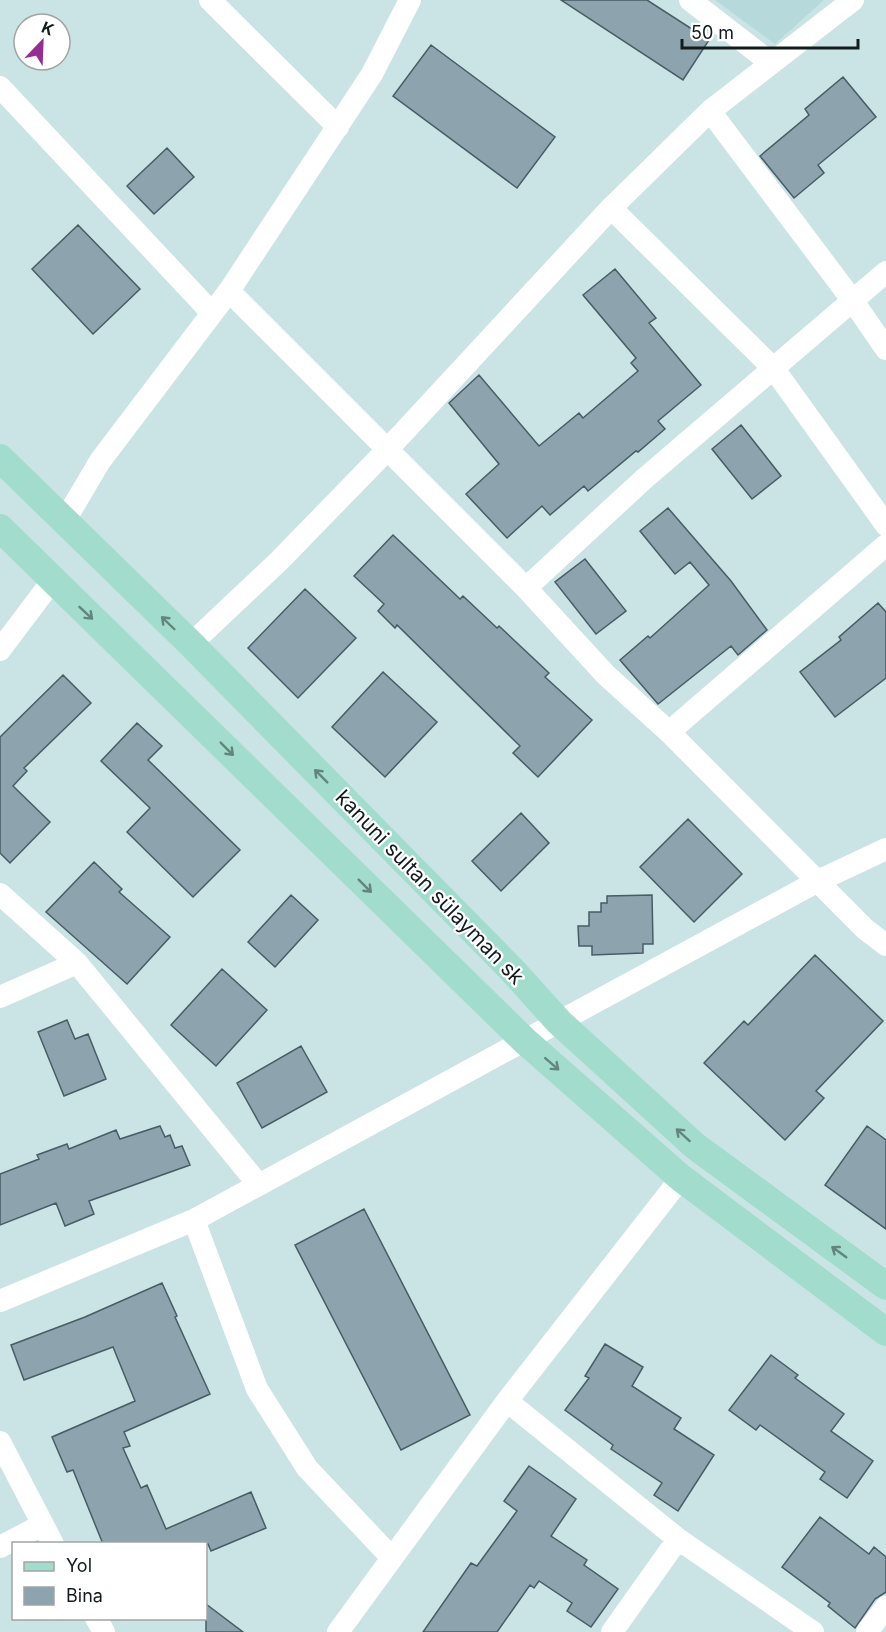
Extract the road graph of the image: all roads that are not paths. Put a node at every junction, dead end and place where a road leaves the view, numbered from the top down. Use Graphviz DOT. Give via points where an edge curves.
graph roads {
  1 [pos="210,0"];
  2 [pos="410,0"];
  3 [pos="690,0"];
  4 [pos="853,0"];
  5 [pos="771,63"];
  6 [pos="0,87"];
  7 [pos="710,111"];
  8 [pos="338,127"];
  9 [pos="611,208"];
  10 [pos="886,272"];
  11 [pos="229,291"];
  12 [pos="853,301"];
  13 [pos="212,313"];
  14 [pos="886,350"];
  15 [pos="774,369"];
  16 [pos="387,450"];
  17 [pos="0,458"];
  18 [pos="64,522"];
  19 [pos="886,525"];
  20 [pos="0,528"];
  21 [pos="886,545"];
  22 [pos="52,581"];
  23 [pos="526,588"];
  24 [pos="191,644"];
  25 [pos="0,650"];
  26 [pos="669,732"];
  27 [pos="886,849"];
  28 [pos="818,881"];
  29 [pos="0,894"];
  30 [pos="886,945"];
  31 [pos="77,963"];
  32 [pos="0,997"];
  33 [pos="560,1022"];
  34 [pos="525,1041"];
  35 [pos="681,1178"];
  36 [pos="258,1184"];
  37 [pos="194,1220"];
  38 [pos="886,1286"];
  39 [pos="0,1301"];
  40 [pos="886,1332"];
  41 [pos="507,1401"];
  42 [pos="0,1442"];
  43 [pos="48,1534"];
  44 [pos="678,1539"];
  45 [pos="18,1542"];
  46 [pos="391,1557"];
  47 [pos="886,1607"];
  48 [pos="338,1632"];
  49 [pos="612,1632"];
  50 [pos="813,1632"];
  51 [pos="867,1632"];
  1 -- 8 [label="street"];
  2 -- 8 [label="street" via="372,74"];
  3 -- 5 [label="street"];
  4 -- 5 [label="street"];
  5 -- 7 [label="street"];
  6 -- 13 [label="street"];
  7 -- 9 [label="street"];
  7 -- 12 [label="street"];
  8 -- 11 [label="street"];
  9 -- 15 [label="street"];
  9 -- 16 [label="street"];
  10 -- 12 [label="street"];
  11 -- 13 [label="street"];
  11 -- 16 [label="street"];
  12 -- 14 [label="street"];
  12 -- 15 [label="street"];
  13 -- 18 [label="street" via="100,461"];
  15 -- 19 [label="street"];
  15 -- 23 [label="street" via="644,479"];
  16 -- 23 [label="street"];
  16 -- 24 [label="street"];
  17 -- 18 [label="main road, kanuni sultan sülayman sk"];
  24 -- 18 [label="main road, kanuni sultan sülayman sk, one-way"];
  20 -- 22 [label="main road"];
  21 -- 26 [label="street"];
  22 -- 25 [label="street"];
  22 -- 34 [label="main road, one-way"];
  23 -- 26 [label="street" via="606,675"];
  33 -- 24 [label="main road, kanuni sultan sülayman sk, one-way"];
  26 -- 28 [label="street"];
  27 -- 28 [label="street"];
  28 -- 30 [label="street"];
  28 -- 33 [label="street"];
  29 -- 31 [label="street"];
  31 -- 32 [label="street"];
  31 -- 36 [label="street"];
  33 -- 34 [label="street"];
  38 -- 33 [label="main road, kanuni sultan sülayman sk, one-way" via="694,1146"];
  34 -- 35 [label="main road, one-way"];
  34 -- 36 [label="street"];
  35 -- 40 [label="main road"];
  35 -- 41 [label="street"];
  36 -- 37 [label="street"];
  37 -- 39 [label="street"];
  37 -- 46 [label="street" via="257,1389 307,1468"];
  41 -- 44 [label="street"];
  41 -- 46 [label="street"];
  42 -- 43 [label="street"];
  43 -- 45 [label="street"];
  44 -- 49 [label="street"];
  44 -- 50 [label="street"];
  46 -- 48 [label="street"];
  47 -- 51 [label="street"];
}
